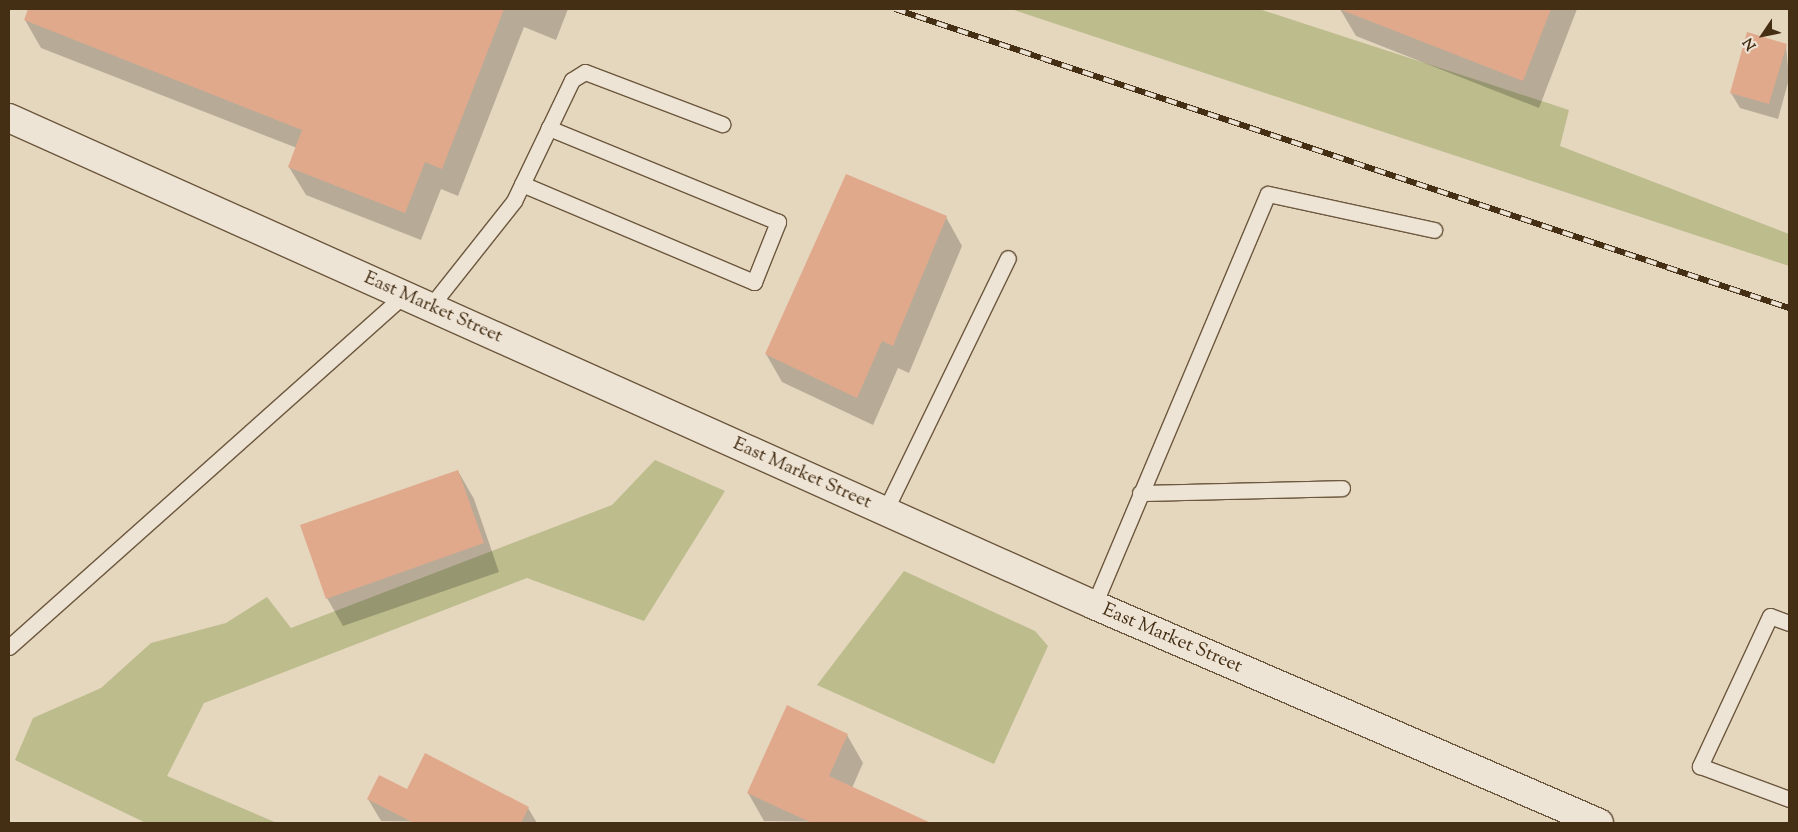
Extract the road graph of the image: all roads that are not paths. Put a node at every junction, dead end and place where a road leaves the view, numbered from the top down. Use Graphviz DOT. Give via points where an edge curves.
graph roads {
  1 [pos="9,118"];
  2 [pos="722,124"];
  3 [pos="549,128"];
  4 [pos="522,184"];
  5 [pos="1434,230"];
  6 [pos="1008,258"];
  7 [pos="404,295"];
  8 [pos="430,307"];
  9 [pos="1342,488"];
  10 [pos="1140,492"];
  11 [pos="885,511"];
  12 [pos="1094,604"];
  13 [pos="1789,623"];
  14 [pos="9,647"];
  15 [pos="1789,799"];
  16 [pos="1599,823"];
  1 -- 7 [label="main road, East Market Street"];
  2 -- 3 [label="lane" via="585,72 572,80"];
  3 -- 4 [label="lane"];
  3 -- 4 [label="lane" via="778,222 754,282"];
  4 -- 8 [label="lane" via="514,200"];
  5 -- 10 [label="lane" via="1268,194"];
  6 -- 11 [label="lane"];
  7 -- 8 [label="main road, East Market Street"];
  7 -- 14 [label="lane"];
  8 -- 11 [label="main road, East Market Street"];
  9 -- 10 [label="lane"];
  10 -- 12 [label="lane"];
  11 -- 12 [label="main road, East Market Street"];
  12 -- 16 [label="main road, East Market Street"];
  13 -- 15 [label="lane" via="1770,616 1700,766"];
}
